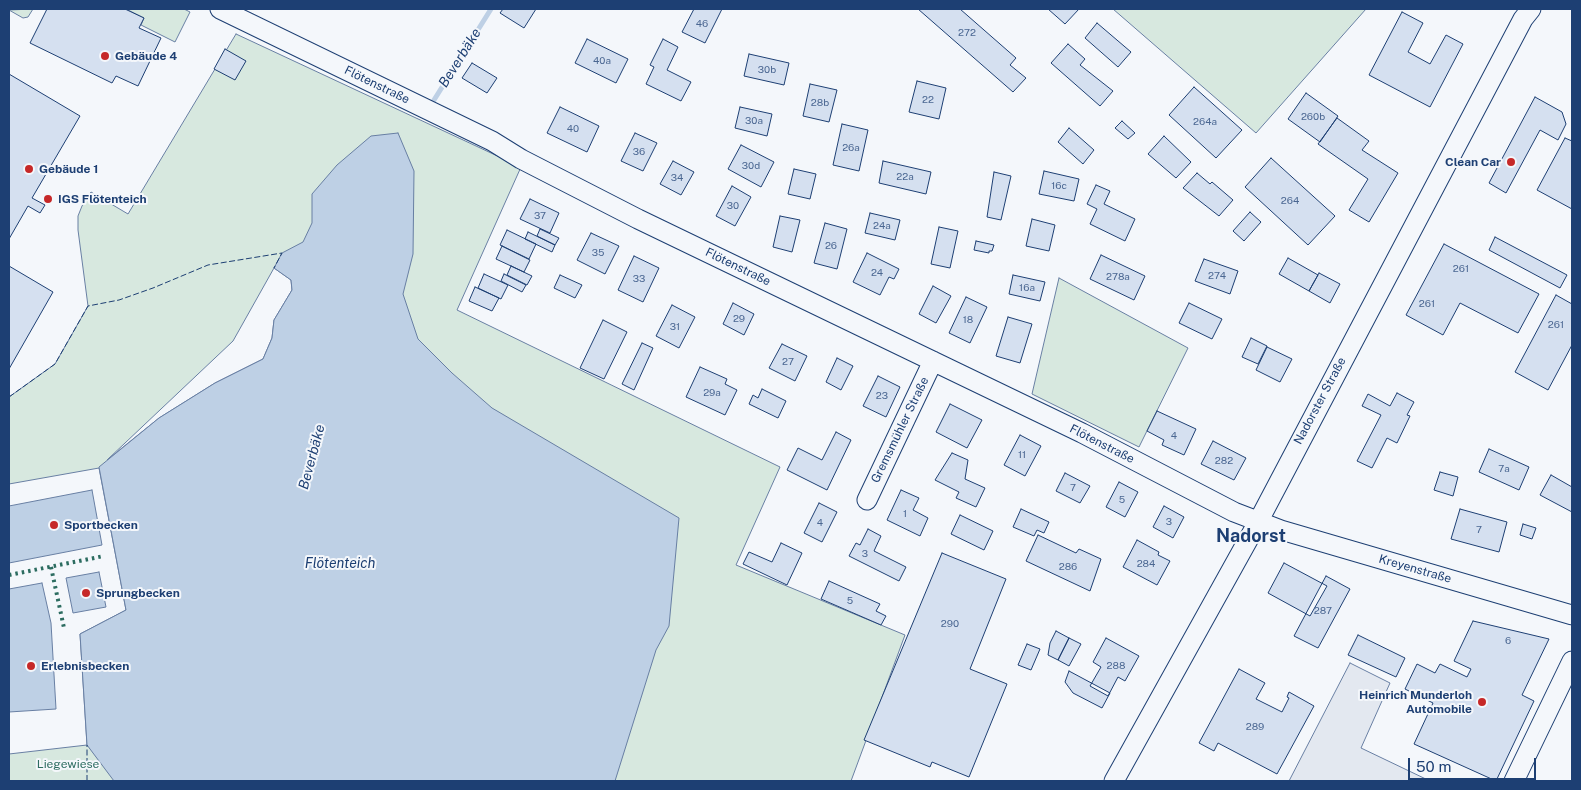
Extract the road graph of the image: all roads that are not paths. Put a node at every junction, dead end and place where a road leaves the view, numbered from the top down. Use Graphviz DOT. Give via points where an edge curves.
graph roads {
  1 [pos="220,9"];
  2 [pos="1527,12"];
  3 [pos="933,361"];
  4 [pos="867,500"];
  5 [pos="1258,522"];
  6 [pos="1572,615"];
  7 [pos="1572,661"];
  8 [pos="1114,781"];
  9 [pos="1514,781"];
  1 -- 3 [label="street, Flötenstraße"];
  2 -- 5 [label="street, Nadorster Straße"];
  3 -- 4 [label="street, Gremsmühler Straße"];
  3 -- 5 [label="street, Flötenstraße"];
  5 -- 6 [label="street, Kreyenstraße"];
  5 -- 8 [label="street, Nadorster Straße"];
  7 -- 9 [label="street"];
}
